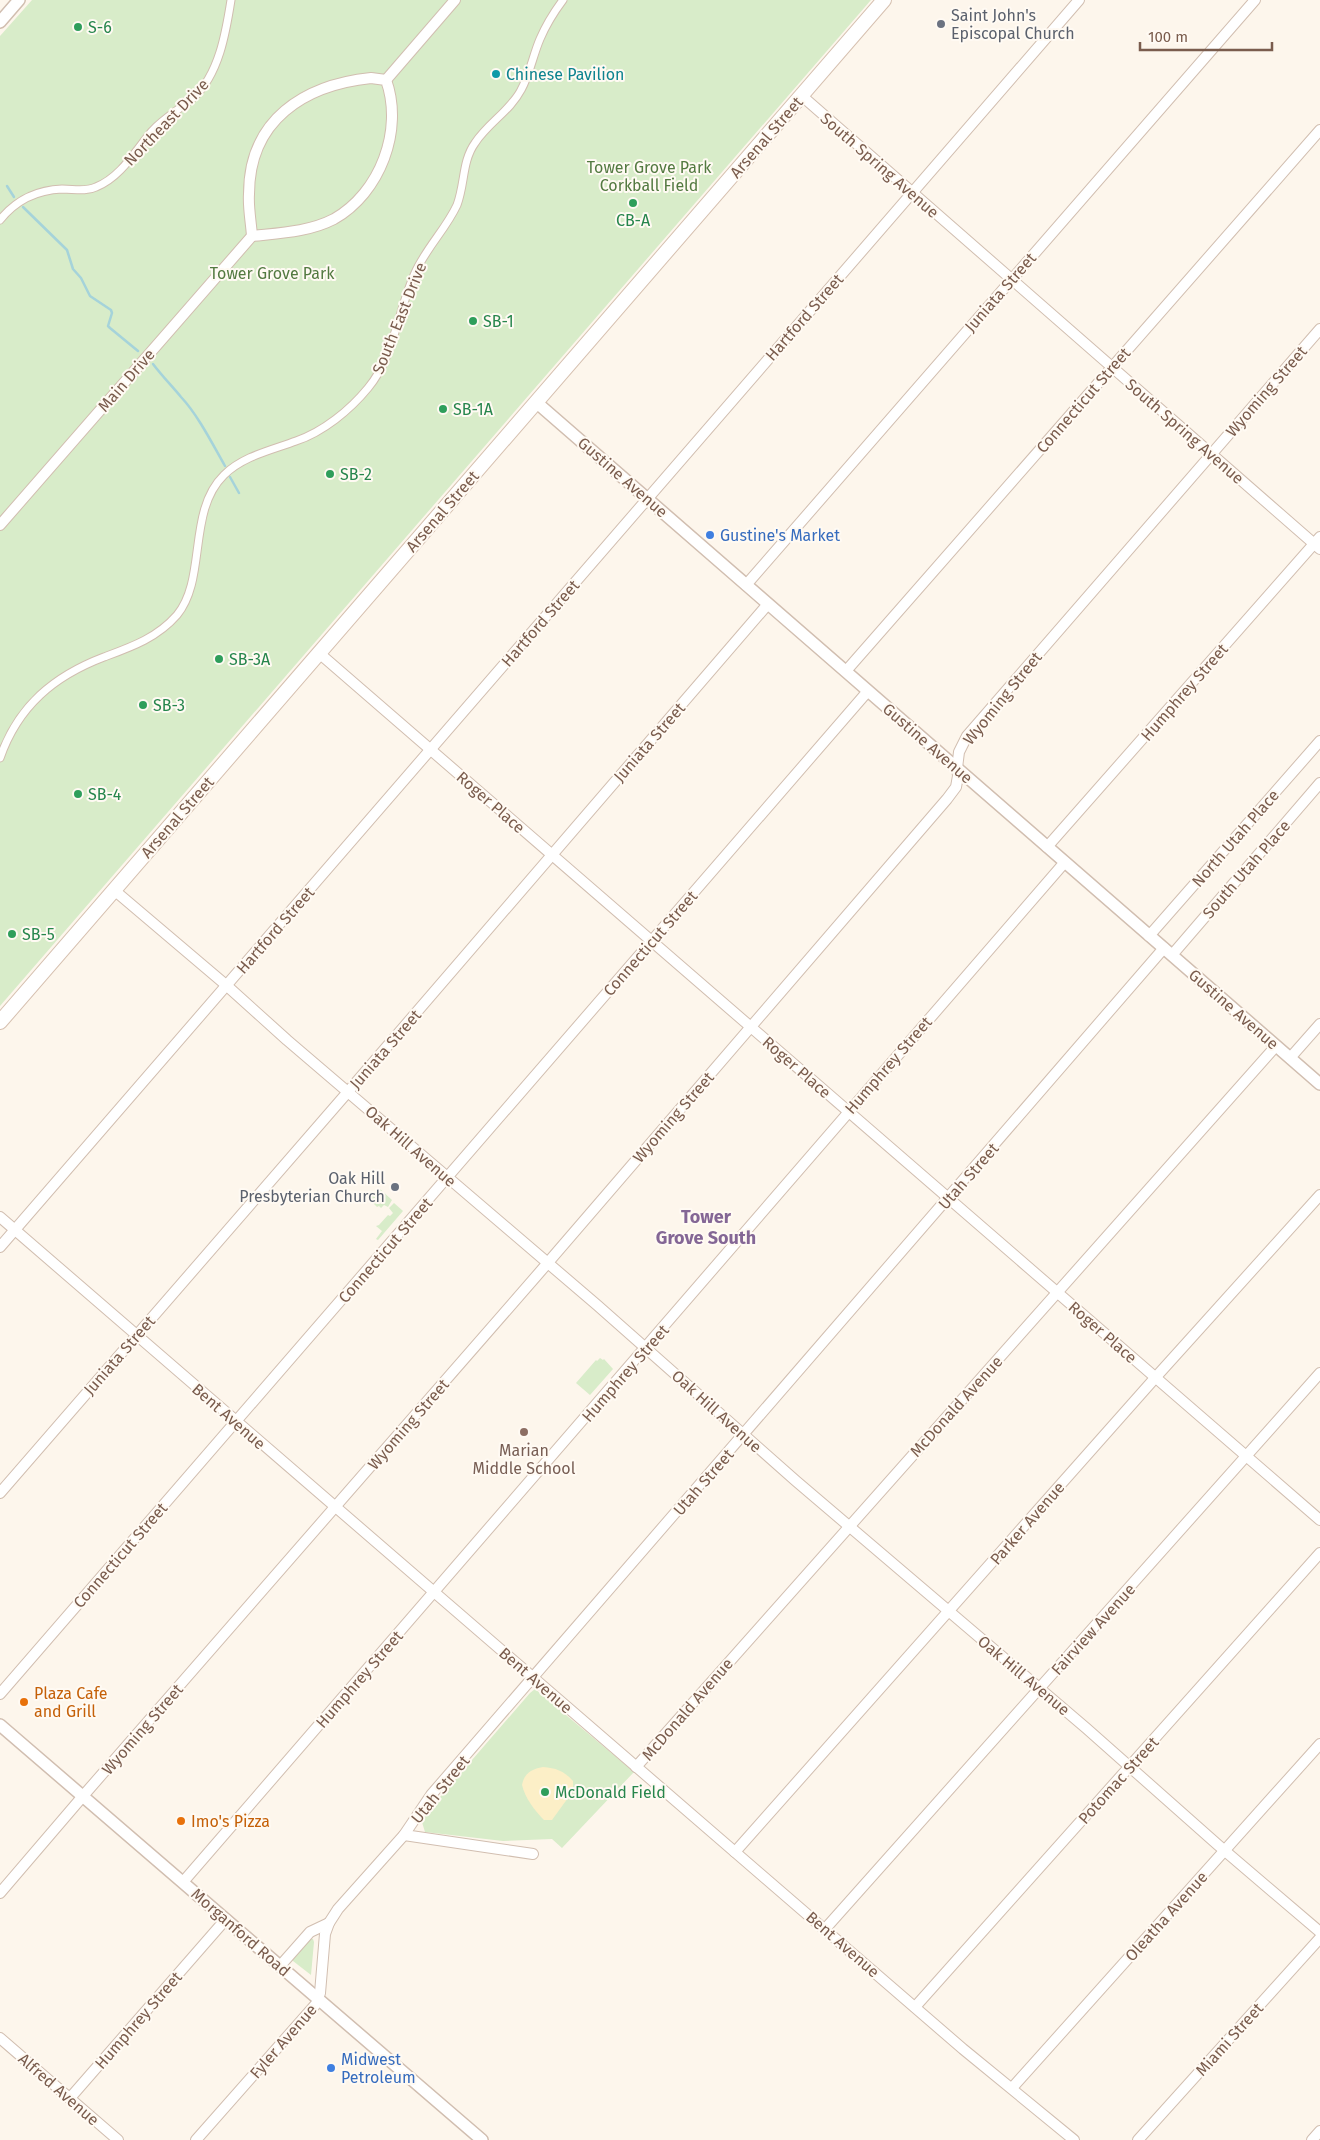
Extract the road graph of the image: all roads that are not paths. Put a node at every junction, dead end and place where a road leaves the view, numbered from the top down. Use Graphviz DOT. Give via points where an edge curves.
graph roads {
  1 [pos="231,0"];
  2 [pos="455,0"];
  3 [pos="563,0"];
  4 [pos="884,0"];
  5 [pos="1079,0"];
  6 [pos="1255,0"];
  7 [pos="16,1"];
  8 [pos="0,22"];
  9 [pos="386,80"];
  10 [pos="802,96"];
  11 [pos="1320,130"];
  12 [pos="912,192"];
  13 [pos="0,220"];
  14 [pos="252,236"];
  15 [pos="1011,279"];
  16 [pos="1320,329"];
  17 [pos="1112,367"];
  18 [pos="536,402"];
  19 [pos="1210,454"];
  20 [pos="647,499"];
  21 [pos="0,525"];
  22 [pos="1318,543"];
  23 [pos="746,584"];
  24 [pos="768,604"];
  25 [pos="319,653"];
  26 [pos="846,672"];
  27 [pos="868,691"];
  28 [pos="1320,741"];
  29 [pos="431,749"];
  30 [pos="0,758"];
  31 [pos="957,768"];
  32 [pos="1320,783"];
  33 [pos="1047,847"];
  34 [pos="552,855"];
  35 [pos="1065,862"];
  36 [pos="114,890"];
  37 [pos="1149,936"];
  38 [pos="651,940"];
  39 [pos="1168,952"];
  40 [pos="226,985"];
  41 [pos="0,1022"];
  42 [pos="1320,1024"];
  43 [pos="751,1027"];
  44 [pos="1276,1046"];
  45 [pos="1290,1058"];
  46 [pos="1320,1084"];
  47 [pos="349,1092"];
  48 [pos="848,1111"];
  49 [pos="448,1178"];
  50 [pos="1320,1195"];
  51 [pos="948,1198"];
  52 [pos="0,1217"];
  53 [pos="14,1230"];
  54 [pos="0,1246"];
  55 [pos="547,1264"];
  56 [pos="1057,1292"];
  57 [pos="136,1335"];
  58 [pos="646,1348"];
  59 [pos="1320,1373"];
  60 [pos="1155,1378"];
  61 [pos="236,1421"];
  62 [pos="744,1436"];
  63 [pos="1246,1456"];
  64 [pos="0,1493"];
  65 [pos="335,1507"];
  66 [pos="1320,1520"];
  67 [pos="848,1526"];
  68 [pos="1320,1553"];
  69 [pos="434,1592"];
  70 [pos="948,1612"];
  71 [pos="534,1679"];
  72 [pos="1040,1690"];
  73 [pos="0,1694"];
  74 [pos="0,1725"];
  75 [pos="1320,1744"];
  76 [pos="636,1767"];
  77 [pos="1129,1767"];
  78 [pos="83,1796"];
  79 [pos="404,1835"];
  80 [pos="1225,1851"];
  81 [pos="735,1852"];
  82 [pos="532,1854"];
  83 [pos="183,1882"];
  84 [pos="0,1893"];
  85 [pos="226,1919"];
  86 [pos="329,1923"];
  87 [pos="825,1929"];
  88 [pos="1320,1932"];
  89 [pos="1320,1938"];
  90 [pos="280,1966"];
  91 [pos="318,1999"];
  92 [pos="915,2007"];
  93 [pos="0,2038"];
  94 [pos="1012,2088"];
  95 [pos="70,2098"];
  96 [pos="1320,2131"];
  97 [pos="118,2140"];
  98 [pos="196,2140"];
  99 [pos="482,2140"];
  100 [pos="1074,2140"];
  101 [pos="1138,2140"];
  102 [pos="1312,2140"];
  1 -- 13 [label="street, Northeast Drive" via="221,46 208,80 194,97 154,130 116,175 95,188 47,191 29,196 12,206"];
  2 -- 9 [label="street"];
  3 -- 30 [label="street, South East Drive" via="540,39 521,92 482,133 470,151 456,206 416,269 386,360 370,386 317,432 226,472 208,500 188,596 177,615 157,634 87,664 48,687 17,723"];
  4 -- 10 [label="main road, Arsenal Street"];
  5 -- 12 [label="street, Hartford Street"];
  6 -- 15 [label="street, Juniata Street"];
  7 -- 8 [label="street"];
  9 -- 14 [label="street" via="390,90 391,122 388,148 366,192 333,220 287,233"];
  9 -- 14 [label="street" via="349,80 328,86 298,100 274,120 259,145 252,170 248,193"];
  10 -- 12 [label="street, South Spring Avenue"];
  10 -- 18 [label="main road, Arsenal Street"];
  11 -- 17 [label="street, Connecticut Street"];
  12 -- 15 [label="street, South Spring Avenue"];
  12 -- 20 [label="street, Hartford Street"];
  14 -- 21 [label="street, Main Drive"];
  15 -- 17 [label="street, South Spring Avenue"];
  15 -- 23 [label="street, Juniata Street"];
  16 -- 19 [label="street, Wyoming Street"];
  17 -- 19 [label="street, South Spring Avenue"];
  17 -- 26 [label="street, Connecticut Street"];
  18 -- 20 [label="street, Gustine Avenue"];
  18 -- 25 [label="main road, Arsenal Street"];
  19 -- 22 [label="street, South Spring Avenue"];
  19 -- 31 [label="street, Wyoming Street" via="967,736 959,752"];
  20 -- 23 [label="street, Gustine Avenue"];
  20 -- 29 [label="street, Hartford Street"];
  22 -- 33 [label="street, Humphrey Street"];
  23 -- 24 [label="street, Gustine Avenue"];
  24 -- 26 [label="street, Gustine Avenue"];
  24 -- 34 [label="street, Juniata Street"];
  25 -- 29 [label="street, Roger Place"];
  25 -- 36 [label="main road, Arsenal Street"];
  26 -- 27 [label="street, Gustine Avenue"];
  27 -- 31 [label="street, Gustine Avenue"];
  27 -- 38 [label="street, Connecticut Street"];
  28 -- 37 [label="street, North Utah Place"];
  29 -- 34 [label="street, Roger Place"];
  29 -- 40 [label="street, Hartford Street"];
  31 -- 33 [label="street, Gustine Avenue"];
  31 -- 43 [label="street, Wyoming Street" via="957,783 947,799"];
  32 -- 39 [label="street, South Utah Place"];
  33 -- 35 [label="street, Gustine Avenue"];
  34 -- 38 [label="street, Roger Place"];
  34 -- 47 [label="street, Juniata Street"];
  35 -- 37 [label="street, Gustine Avenue"];
  35 -- 48 [label="street, Humphrey Street"];
  36 -- 40 [label="street, Oak Hill Avenue"];
  36 -- 41 [label="main road, Arsenal Street"];
  37 -- 39 [label="street, Gustine Avenue"];
  38 -- 43 [label="street, Roger Place"];
  38 -- 49 [label="street, Connecticut Street"];
  39 -- 44 [label="street, Gustine Avenue"];
  39 -- 51 [label="street, Utah Street"];
  40 -- 47 [label="street, Oak Hill Avenue"];
  40 -- 53 [label="street, Hartford Street"];
  42 -- 45 [label="street"];
  43 -- 48 [label="street, Roger Place"];
  43 -- 55 [label="street, Wyoming Street"];
  44 -- 45 [label="street, Gustine Avenue"];
  44 -- 56 [label="street, McDonald Avenue"];
  45 -- 46 [label="street, Gustine Avenue"];
  47 -- 49 [label="street, Oak Hill Avenue"];
  47 -- 57 [label="street, Juniata Street"];
  48 -- 51 [label="street, Roger Place"];
  48 -- 58 [label="street, Humphrey Street"];
  49 -- 55 [label="street, Oak Hill Avenue"];
  49 -- 61 [label="street, Connecticut Street"];
  50 -- 60 [label="street, Parker Avenue"];
  51 -- 56 [label="street, Roger Place"];
  51 -- 62 [label="street, Utah Street"];
  52 -- 53 [label="street, Bent Avenue"];
  53 -- 54 [label="street, Hartford Street"];
  53 -- 57 [label="street, Bent Avenue"];
  55 -- 58 [label="street, Oak Hill Avenue"];
  55 -- 65 [label="street, Wyoming Street"];
  56 -- 60 [label="street, Roger Place"];
  56 -- 67 [label="street, McDonald Avenue"];
  57 -- 61 [label="street, Bent Avenue"];
  57 -- 64 [label="street, Juniata Street"];
  58 -- 62 [label="street, Oak Hill Avenue"];
  58 -- 69 [label="street, Humphrey Street"];
  59 -- 63 [label="street, Fairview Avenue"];
  60 -- 63 [label="street, Roger Place"];
  60 -- 70 [label="street, Parker Avenue"];
  61 -- 65 [label="street, Bent Avenue"];
  61 -- 73 [label="street, Connecticut Street"];
  62 -- 67 [label="street, Oak Hill Avenue"];
  62 -- 71 [label="street, Utah Street"];
  63 -- 66 [label="street, Roger Place"];
  63 -- 72 [label="street, Fairview Avenue"];
  65 -- 69 [label="street, Bent Avenue"];
  65 -- 78 [label="street, Wyoming Street"];
  67 -- 70 [label="street, Oak Hill Avenue"];
  67 -- 76 [label="street, McDonald Avenue"];
  68 -- 77 [label="street, Potomac Street"];
  69 -- 71 [label="street, Bent Avenue"];
  69 -- 83 [label="street, Humphrey Street"];
  70 -- 72 [label="street, Oak Hill Avenue"];
  70 -- 81 [label="street, Parker Avenue"];
  71 -- 76 [label="street, Bent Avenue"];
  71 -- 79 [label="street, Utah Street" via="426,1802"];
  72 -- 77 [label="street, Oak Hill Avenue"];
  72 -- 87 [label="street, Fairview Avenue"];
  74 -- 78 [label="street, Morganford Road"];
  75 -- 80 [label="street, Oleatha Avenue"];
  76 -- 81 [label="street, Bent Avenue"];
  77 -- 80 [label="street, Oak Hill Avenue"];
  77 -- 92 [label="street, Potomac Street"];
  78 -- 83 [label="street, Morganford Road"];
  78 -- 84 [label="street, Wyoming Street"];
  79 -- 82 [label="street"];
  79 -- 86 [label="street, Utah Street"];
  80 -- 88 [label="street, Oak Hill Avenue"];
  80 -- 94 [label="street, Oleatha Avenue"];
  81 -- 87 [label="street, Bent Avenue"];
  83 -- 85 [label="street, Morganford Road"];
  85 -- 90 [label="street, Morganford Road"];
  85 -- 95 [label="street, Humphrey Street"];
  86 -- 90 [label="street, Utah Street" via="310,1932"];
  86 -- 91 [label="street, Fyler Avenue"];
  87 -- 92 [label="street, Bent Avenue"];
  89 -- 101 [label="street, Miami Street"];
  90 -- 91 [label="street, Morganford Road"];
  91 -- 98 [label="street, Fyler Avenue"];
  91 -- 99 [label="street, Morganford Road"];
  92 -- 94 [label="street, Bent Avenue"];
  93 -- 95 [label="street, Alfred Avenue"];
  94 -- 100 [label="street, Bent Avenue"];
  95 -- 97 [label="street, Alfred Avenue"];
  96 -- 102 [label="street"];
}
